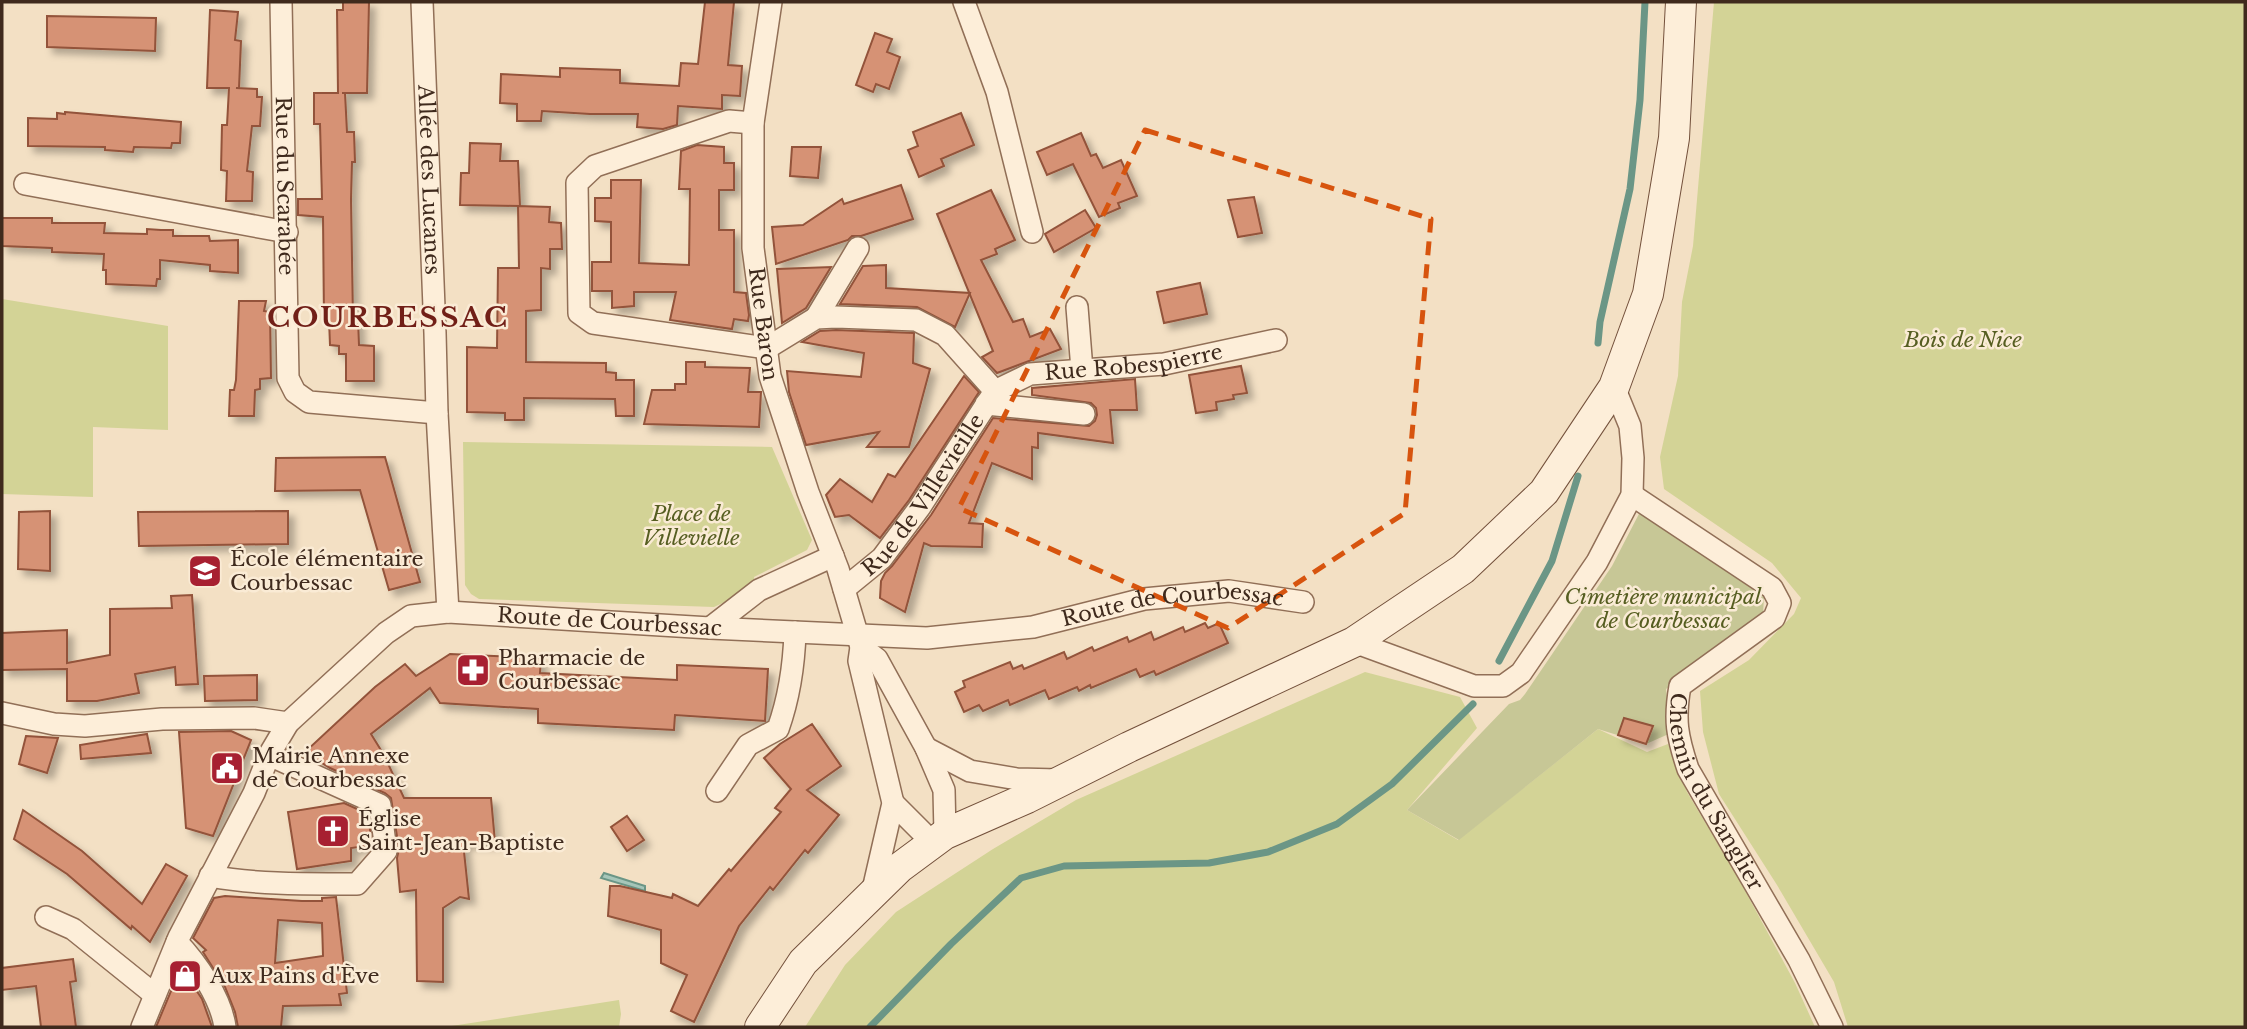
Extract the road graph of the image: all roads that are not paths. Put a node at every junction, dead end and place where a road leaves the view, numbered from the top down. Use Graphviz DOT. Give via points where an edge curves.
graph roads {
  1 [pos="281,2"];
  2 [pos="422,2"];
  3 [pos="771,2"];
  4 [pos="964,2"];
  5 [pos="1681,2"];
  6 [pos="753,122"];
  7 [pos="25,184"];
  8 [pos="286,232"];
  9 [pos="1032,232"];
  10 [pos="858,248"];
  11 [pos="1077,307"];
  12 [pos="816,318"];
  13 [pos="1276,340"];
  14 [pos="767,348"];
  15 [pos="1082,370"];
  16 [pos="1614,387"];
  17 [pos="990,398"];
  18 [pos="437,413"];
  19 [pos="1084,414"];
  20 [pos="1632,495"];
  21 [pos="833,556"];
  22 [pos="844,589"];
  23 [pos="1303,602"];
  24 [pos="448,612"];
  25 [pos="710,628"];
  26 [pos="795,632"];
  27 [pos="859,640"];
  28 [pos="1354,642"];
  29 [pos="2,713"];
  30 [pos="288,723"];
  31 [pos="926,748"];
  32 [pos="269,755"];
  33 [pos="1061,780"];
  34 [pos="717,791"];
  35 [pos="893,803"];
  36 [pos="939,838"];
  37 [pos="210,876"];
  38 [pos="872,894"];
  39 [pos="46,917"];
  40 [pos="177,942"];
  41 [pos="155,995"];
  42 [pos="142,1027"];
  43 [pos="225,1027"];
  44 [pos="760,1027"];
  45 [pos="1832,1027"];
  1 -- 8 [label="street, Rue du Scarabée"];
  2 -- 18 [label="street, Allée des Lucanes"];
  3 -- 6 [label="street, Rue Baron"];
  4 -- 9 [label="street" via="997,92"];
  5 -- 16 [label="street" via="1674,138 1648,294"];
  6 -- 14 [label="street, Rue Baron" via="753,248"];
  6 -- 14 [label="street" via="729,121 595,166 577,183 579,313 593,323"];
  7 -- 8 [label="street"];
  8 -- 18 [label="street, Rue du Scarabée" via="288,378 295,392 309,402"];
  10 -- 12 [label="street"];
  11 -- 15 [label="street"];
  12 -- 14 [label="street"];
  12 -- 17 [label="street" via="916,320 945,335"];
  13 -- 15 [label="street, Rue Robespierre" via="1164,364"];
  14 -- 21 [label="street, Rue Baron" via="770,376"];
  15 -- 17 [label="street, Rue Robespierre" via="1030,374"];
  16 -- 20 [label="street" via="1630,426"];
  16 -- 28 [label="street" via="1544,492 1463,569"];
  17 -- 19 [label="street"];
  17 -- 22 [label="street, Rue de Villevieille" via="882,558"];
  18 -- 24 [label="street, Allée des Lucanes"];
  20 -- 28 [label="street" via="1590,573 1521,673 1503,686 1474,686"];
  20 -- 45 [label="street, Chemin du Sanglier" via="1772,588 1780,603 1774,618 1680,686 1675,713 1678,741 1688,769 1799,960"];
  21 -- 22 [label="street, Rue Baron"];
  21 -- 25 [label="street" via="759,590"];
  22 -- 27 [label="street, Rue Baron"];
  23 -- 27 [label="street, Route de Courbessac" via="1229,591 1144,599 1033,627"];
  24 -- 25 [label="street, Route de Courbessac"];
  24 -- 30 [label="street, Route de Courbessac" via="411,615"];
  25 -- 26 [label="street, Route de Courbessac"];
  26 -- 27 [label="street, Route de Courbessac"];
  26 -- 34 [label="street" via="786,707 778,729 748,745"];
  27 -- 31 [label="street" via="877,659"];
  27 -- 35 [label="street" via="859,662"];
  28 -- 33 [label="street"];
  29 -- 30 [label="street" via="85,726 162,719 254,718"];
  30 -- 32 [label="street, Route de Courbessac"];
  31 -- 33 [label="street" via="970,771"];
  31 -- 36 [label="street" via="944,790"];
  32 -- 37 [label="street, Route de Courbessac"];
  32 -- 37 [label="street" via="380,806 386,851 357,884 284,884"];
  33 -- 36 [label="street"];
  35 -- 36 [label="street"];
  35 -- 38 [label="street"];
  36 -- 38 [label="street"];
  37 -- 40 [label="street, Route de Courbessac"];
  38 -- 44 [label="street" via="803,962"];
  39 -- 41 [label="street" via="73,929"];
  40 -- 41 [label="street, Route de Courbessac"];
  40 -- 43 [label="street" via="223,1012"];
  41 -- 42 [label="street, Route de Courbessac"];
}
